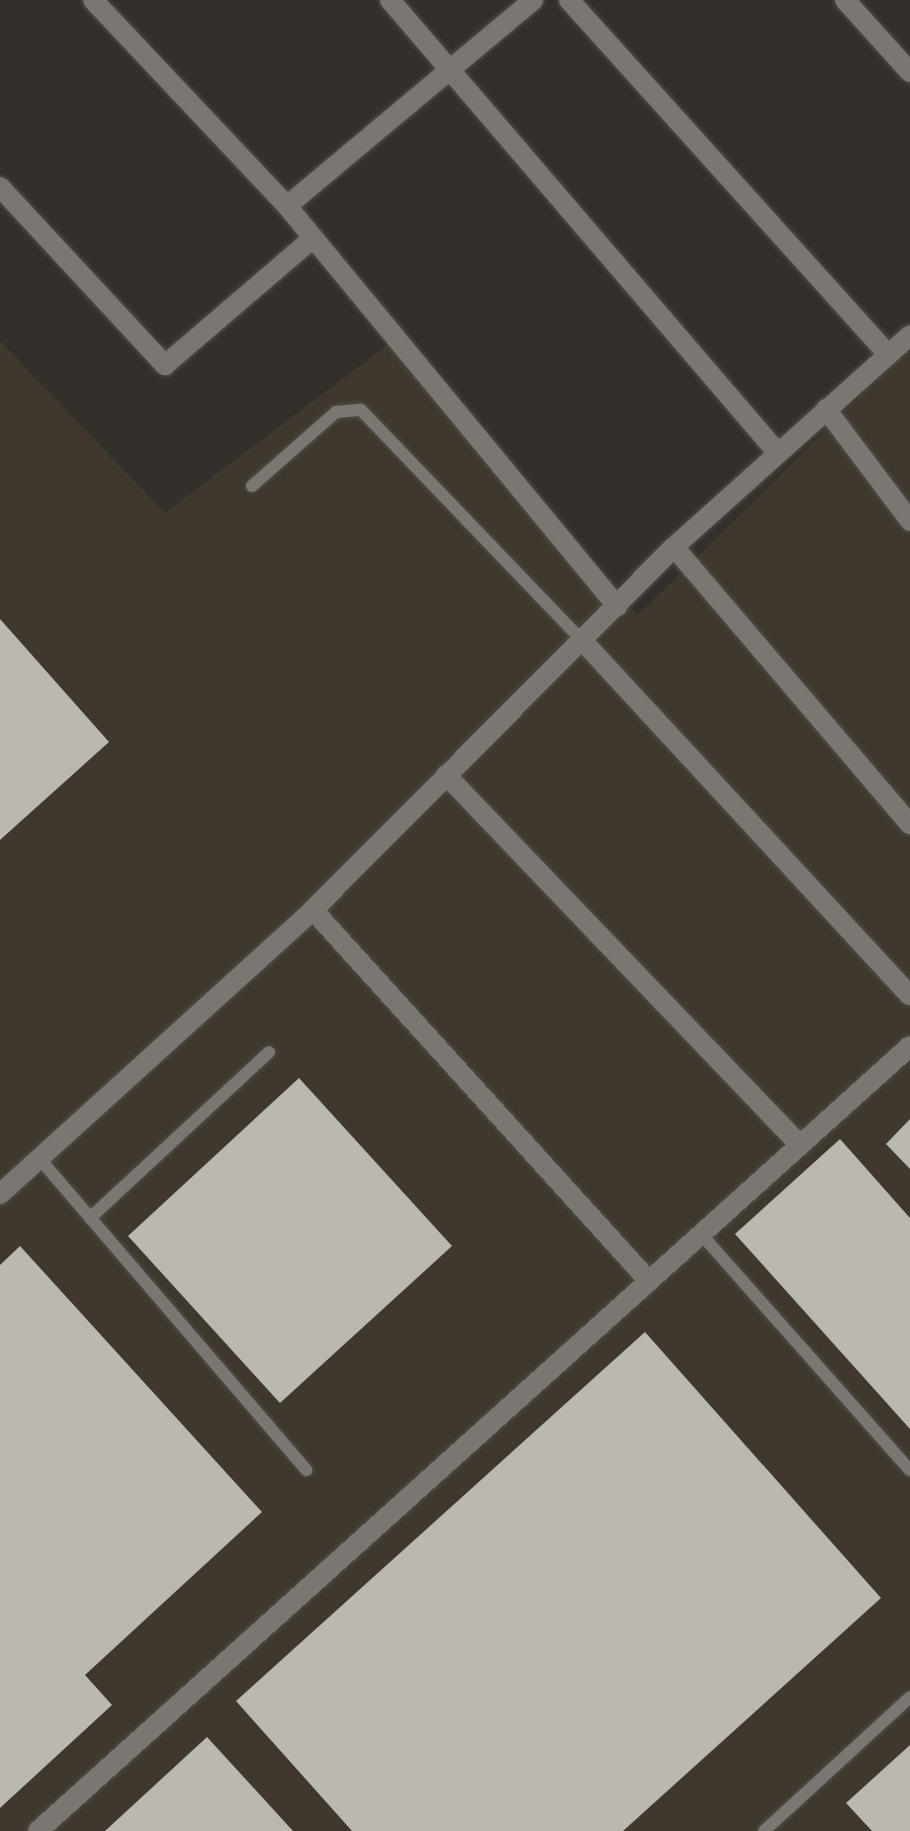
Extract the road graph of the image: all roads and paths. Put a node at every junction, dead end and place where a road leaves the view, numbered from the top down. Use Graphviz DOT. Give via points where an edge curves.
graph roads {
  1 [pos="93,0"];
  2 [pos="390,0"];
  3 [pos="533,0"];
  4 [pos="569,0"];
  5 [pos="845,0"];
  6 [pos="453,70"];
  7 [pos="910,72"];
  8 [pos="0,187"];
  9 [pos="287,206"];
  10 [pos="312,239"];
  11 [pos="910,335"];
  12 [pos="888,354"];
  13 [pos="826,409"];
  14 [pos="776,451"];
  15 [pos="252,486"];
  16 [pos="910,521"];
  17 [pos="674,547"];
  18 [pos="617,606"];
  19 [pos="580,638"];
  20 [pos="446,775"];
  21 [pos="910,824"];
  22 [pos="313,910"];
  23 [pos="910,995"];
  24 [pos="910,1046"];
  25 [pos="269,1052"];
  26 [pos="800,1145"];
  27 [pos="39,1158"];
  28 [pos="0,1194"];
  29 [pos="90,1218"];
  30 [pos="701,1234"];
  31 [pos="649,1281"];
  32 [pos="306,1470"];
  33 [pos="910,1470"];
  34 [pos="910,1697"];
  35 [pos="38,1831"];
  36 [pos="764,1831"];
  1 -- 9 [label="street"];
  2 -- 6 [label="street"];
  3 -- 6 [label="street"];
  4 -- 12 [label="street"];
  5 -- 7 [label="street"];
  6 -- 9 [label="street"];
  6 -- 14 [label="street"];
  8 -- 10 [label="street" via="165,365"];
  9 -- 10 [label="street"];
  10 -- 18 [label="street"];
  11 -- 12 [label="street"];
  12 -- 13 [label="street"];
  13 -- 14 [label="street"];
  13 -- 16 [label="street"];
  14 -- 17 [label="street"];
  15 -- 19 [label="lane" via="336,412 361,410"];
  17 -- 18 [label="street"];
  17 -- 21 [label="street"];
  18 -- 19 [label="street"];
  19 -- 20 [label="street"];
  19 -- 23 [label="street"];
  20 -- 22 [label="street"];
  20 -- 26 [label="street"];
  22 -- 27 [label="street"];
  22 -- 31 [label="street"];
  24 -- 26 [label="street"];
  25 -- 29 [label="lane"];
  26 -- 30 [label="street"];
  27 -- 28 [label="street"];
  27 -- 29 [label="lane"];
  29 -- 32 [label="lane"];
  30 -- 31 [label="street"];
  30 -- 33 [label="lane"];
  31 -- 35 [label="street"];
  34 -- 36 [label="lane"];
}
